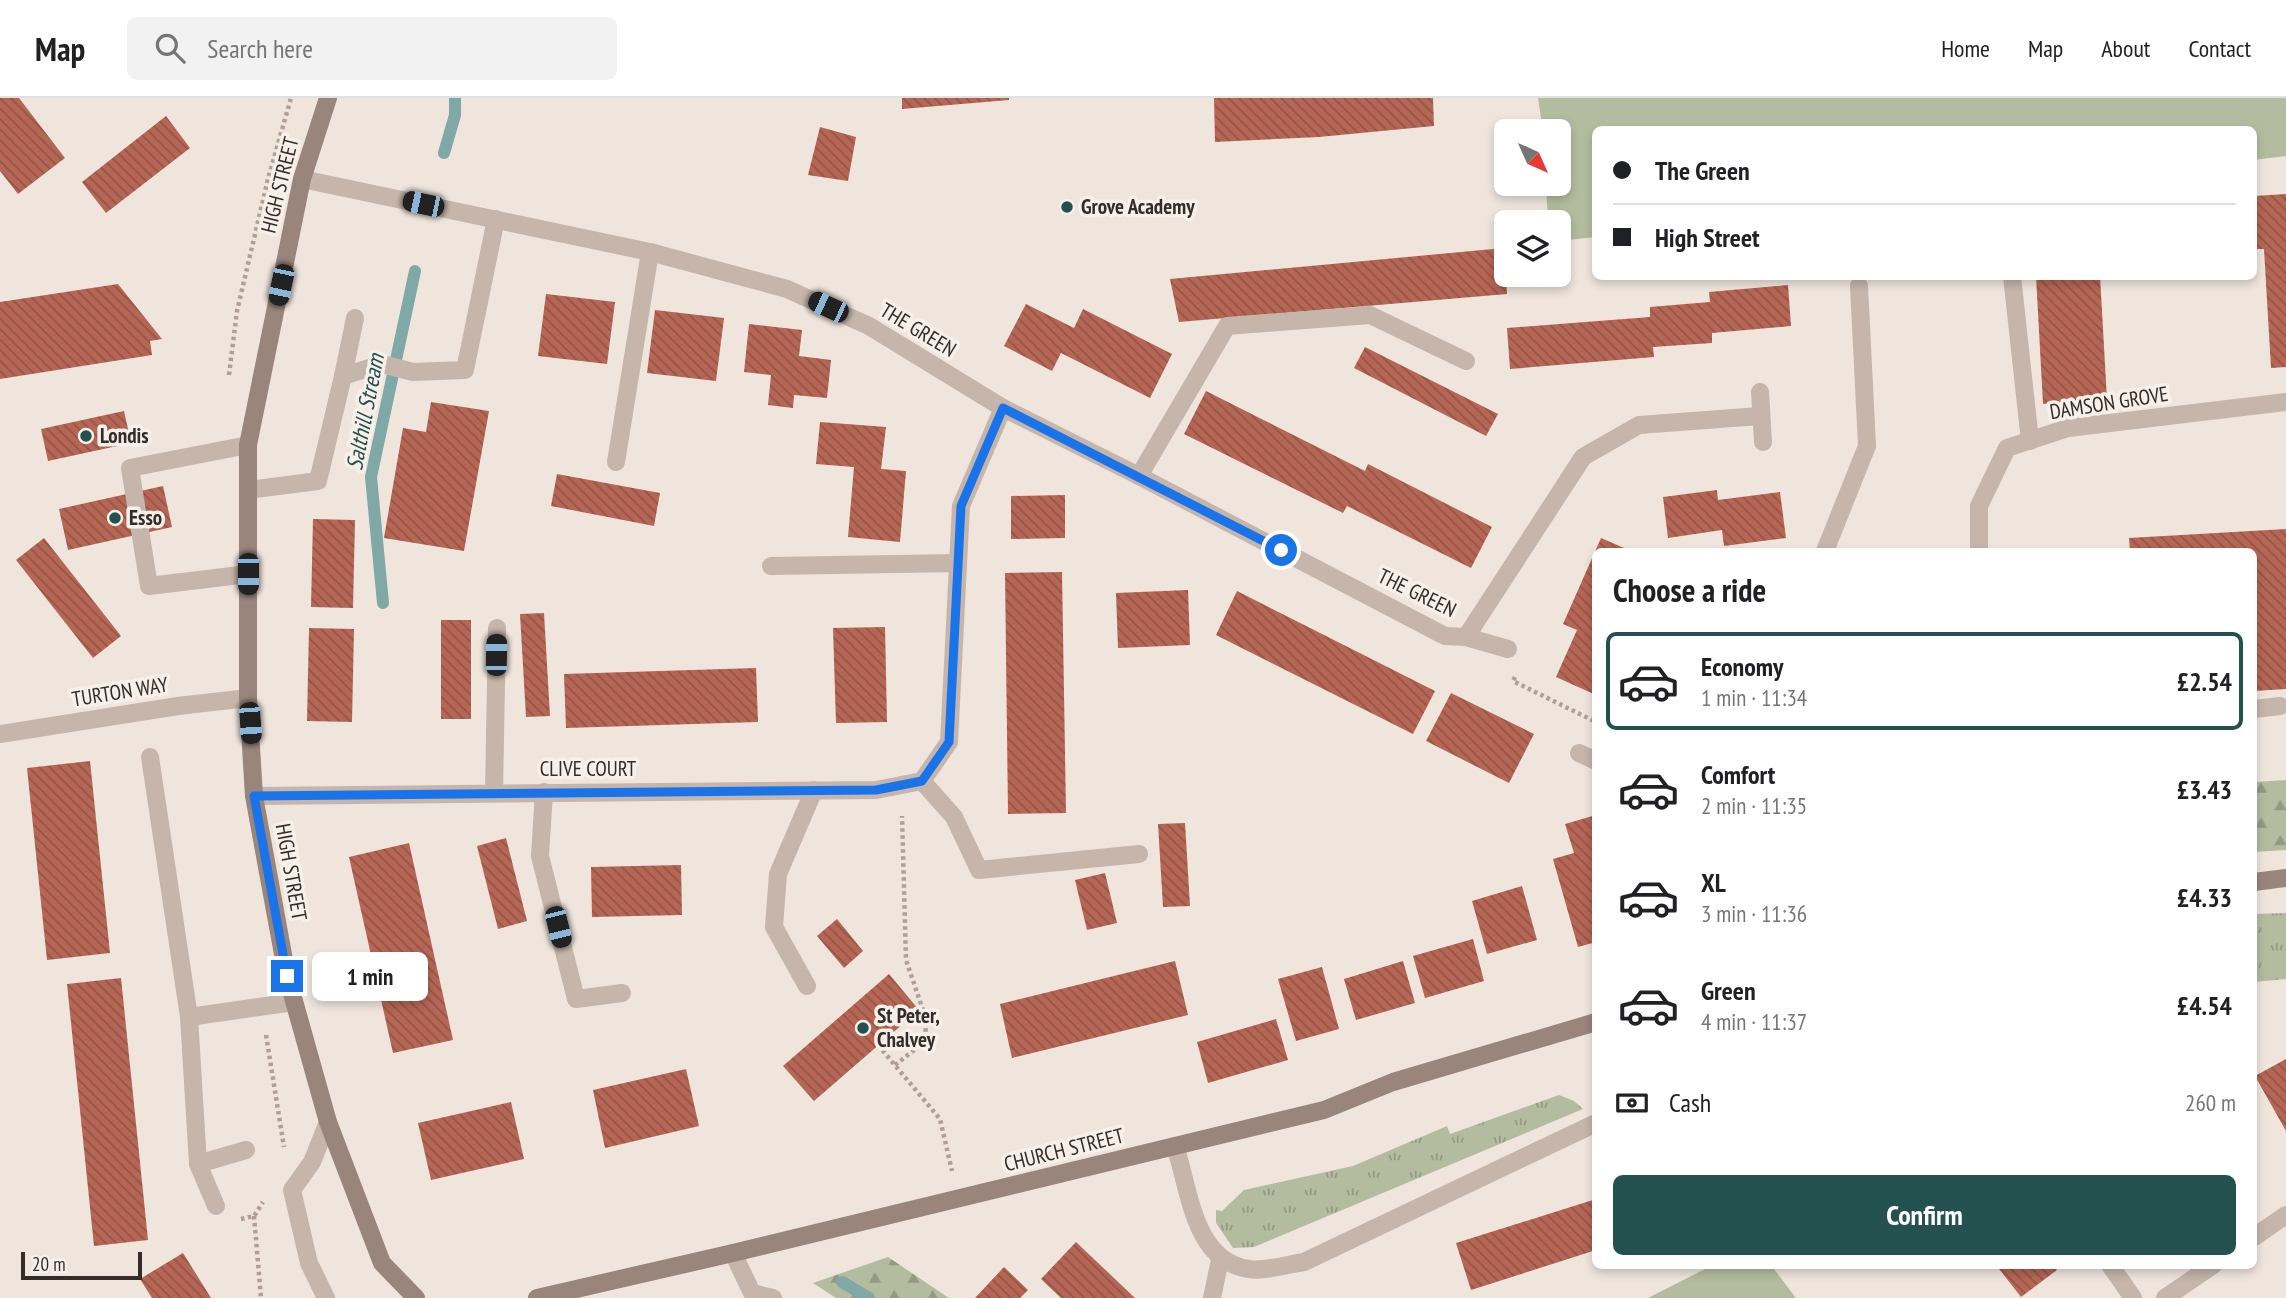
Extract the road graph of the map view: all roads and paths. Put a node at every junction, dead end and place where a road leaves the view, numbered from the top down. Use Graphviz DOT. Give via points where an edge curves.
graph roads {
  1 [pos="328,98"];
  2 [pos="302,179"];
  3 [pos="496,219"];
  4 [pos="650,253"];
  5 [pos="2012,280"];
  6 [pos="1859,286"];
  7 [pos="355,318"];
  8 [pos="1466,361"];
  9 [pos="343,376"];
  10 [pos="1760,392"];
  11 [pos="2286,401"];
  12 [pos="1003,408"];
  13 [pos="1760,416"];
  14 [pos="2030,441"];
  15 [pos="1763,442"];
  16 [pos="248,444"];
  17 [pos="616,462"];
  18 [pos="1139,475"];
  19 [pos="248,490"];
  20 [pos="1826,548"];
  21 [pos="1979,548"];
  22 [pos="958,563"];
  23 [pos="771,566"];
  24 [pos="248,574"];
  25 [pos="497,628"];
  26 [pos="1466,636"];
  27 [pos="1508,649"];
  28 [pos="248,698"];
  29 [pos="2280,706"];
  30 [pos="2257,709"];
  31 [pos="1592,720"];
  32 [pos="0,734"];
  33 [pos="1579,752"];
  34 [pos="150,757"];
  35 [pos="1592,759"];
  36 [pos="922,781"];
  37 [pos="902,785"];
  38 [pos="814,790"];
  39 [pos="544,792"];
  40 [pos="494,793"];
  41 [pos="254,796"];
  42 [pos="1139,854"];
  43 [pos="2286,878"];
  44 [pos="2257,882"];
  45 [pos="807,986"];
  46 [pos="622,993"];
  47 [pos="294,1002"];
  48 [pos="189,1017"];
  49 [pos="1592,1023"];
  50 [pos="878,1045"];
  51 [pos="895,1065"];
  52 [pos="328,1122"];
  53 [pos="1592,1125"];
  54 [pos="1175,1146"];
  55 [pos="246,1150"];
  56 [pos="198,1164"];
  57 [pos="266,1198"];
  58 [pos="958,1199"];
  59 [pos="216,1206"];
  60 [pos="2286,1215"];
  61 [pos="254,1216"];
  62 [pos="2257,1235"];
  63 [pos="733,1253"];
  64 [pos="1220,1260"];
  65 [pos="2113,1269"];
  66 [pos="2207,1269"];
  67 [pos="261,1298"];
  68 [pos="326,1298"];
  69 [pos="416,1298"];
  70 [pos="537,1298"];
  71 [pos="773,1298"];
  72 [pos="1212,1298"];
  73 [pos="2133,1298"];
  74 [pos="2165,1298"];
  1 -- 2 [label="street, HIGH STREET"];
  2 -- 3 [label="street, THE GREEN"];
  2 -- 16 [label="street, HIGH STREET"];
  3 -- 4 [label="street, THE GREEN"];
  3 -- 9 [label="street" via="465,370 413,373 382,363"];
  4 -- 12 [label="street, THE GREEN" via="787,289 869,326"];
  4 -- 17 [label="street"];
  5 -- 14 [label="street"];
  6 -- 20 [label="street" via="1867,446"];
  7 -- 9 [label="street"];
  8 -- 18 [label="street" via="1370,316 1227,326"];
  9 -- 19 [label="street" via="318,481"];
  10 -- 13 [label="street"];
  11 -- 14 [label="street, DAMSON GROVE" via="2068,428"];
  12 -- 18 [label="street, THE GREEN"];
  12 -- 22 [label="street" via="961,506"];
  13 -- 15 [label="street"];
  13 -- 26 [label="street, THE GREEN" via="1639,425 1583,457"];
  14 -- 21 [label="street, DAMSON GROVE" via="2007,448 1979,506"];
  16 -- 19 [label="street, HIGH STREET"];
  16 -- 24 [label="street" via="130,468 149,586"];
  18 -- 26 [label="street, THE GREEN" via="1445,636"];
  19 -- 24 [label="street, HIGH STREET"];
  22 -- 23 [label="street"];
  22 -- 36 [label="street" via="949,742"];
  24 -- 28 [label="street, HIGH STREET"];
  25 -- 40 [label="street"];
  26 -- 27 [label="street, THE GREEN"];
  27 -- 31 [label="path" via="1527,659 1513,681"];
  28 -- 32 [label="street, TURTON WAY"];
  28 -- 41 [label="street, HIGH STREET"];
  29 -- 30 [label="street"];
  33 -- 35 [label="street"];
  34 -- 48 [label="street"];
  36 -- 37 [label="street, CLIVE COURT"];
  36 -- 42 [label="street" via="954,817 979,870"];
  37 -- 38 [label="street, CLIVE COURT" via="876,790"];
  37 -- 51 [label="path" via="906,960 923,1010 927,1040"];
  38 -- 39 [label="street, CLIVE COURT"];
  38 -- 45 [label="street" via="778,874 774,927"];
  39 -- 40 [label="street, CLIVE COURT"];
  39 -- 46 [label="street" via="540,856 576,999"];
  40 -- 41 [label="street, CLIVE COURT"];
  41 -- 47 [label="street, HIGH STREET"];
  43 -- 44 [label="street"];
  47 -- 48 [label="street"];
  47 -- 52 [label="street, HIGH STREET"];
  48 -- 56 [label="street"];
  49 -- 54 [label="street, CHURCH STREET" via="1393,1082 1324,1110"];
  50 -- 51 [label="path"];
  51 -- 58 [label="path" via="940,1119"];
  52 -- 68 [label="street" via="312,1162 292,1190 309,1263"];
  52 -- 69 [label="street, HIGH STREET" via="382,1263"];
  53 -- 64 [label="street" via="1304,1262 1251,1270"];
  54 -- 58 [label="street, CHURCH STREET"];
  54 -- 64 [label="street" via="1194,1219"];
  55 -- 56 [label="street"];
  56 -- 59 [label="street"];
  57 -- 61 [label="path"];
  58 -- 63 [label="street, CHURCH STREET"];
  59 -- 61 [label="path" via="240,1220"];
  60 -- 62 [label="street"];
  61 -- 67 [label="path"];
  63 -- 70 [label="street, CHURCH STREET"];
  63 -- 71 [label="street" via="752,1293"];
  64 -- 72 [label="street"];
  65 -- 73 [label="street"];
  66 -- 74 [label="street"];
}
